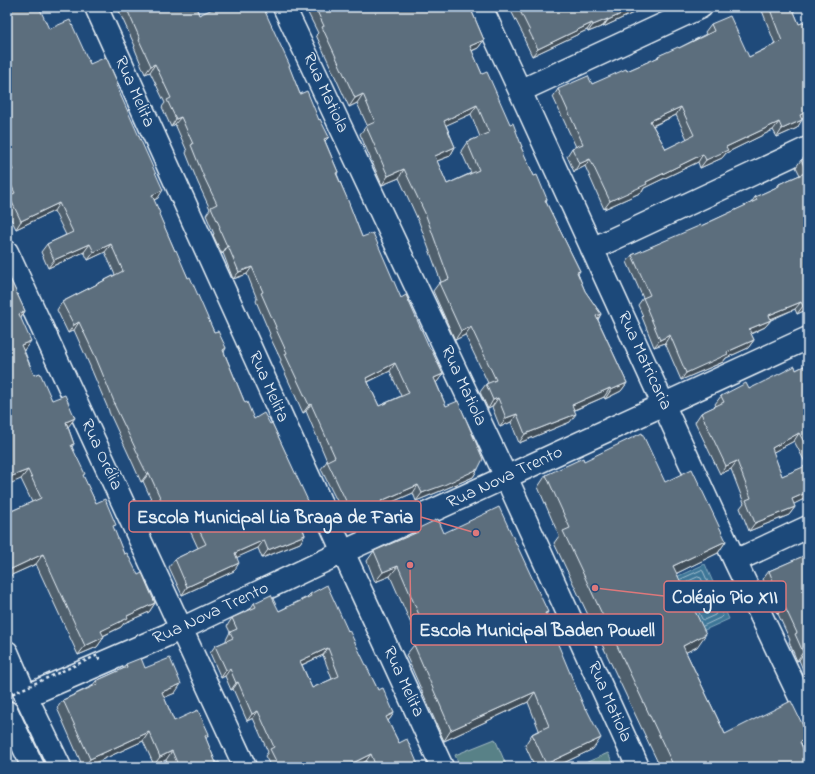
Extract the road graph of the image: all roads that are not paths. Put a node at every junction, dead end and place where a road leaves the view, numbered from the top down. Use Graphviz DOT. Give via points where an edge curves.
graph roads {
  1 [pos="96,7"];
  2 [pos="284,7"];
  3 [pos="481,7"];
  4 [pos="701,7"];
  5 [pos="520,91"];
  6 [pos="808,148"];
  7 [pos="592,249"];
  8 [pos="7,252"];
  9 [pos="808,338"];
  10 [pos="664,405"];
  11 [pos="506,477"];
  12 [pos="808,527"];
  13 [pos="343,552"];
  14 [pos="735,561"];
  15 [pos="181,628"];
  16 [pos="7,652"];
  17 [pos="17,696"];
  18 [pos="7,712"];
  19 [pos="808,713"];
  20 [pos="33,767"];
  21 [pos="60,767"];
  22 [pos="245,767"];
  23 [pos="442,767"];
  24 [pos="638,767"];
  1 -- 13 [label="main road, Rua Melita"];
  2 -- 11 [label="main road, Rua Matiola"];
  3 -- 5 [label="main road, Rua Matricaria"];
  4 -- 5 [label="main road"];
  5 -- 7 [label="main road, Rua Matricaria"];
  6 -- 7 [label="main road"];
  7 -- 10 [label="main road, Rua Matricaria"];
  8 -- 15 [label="main road, Rua Orélia"];
  9 -- 10 [label="main road, Rua Nova Trento"];
  10 -- 11 [label="main road, Rua Nova Trento"];
  10 -- 14 [label="main road, Rua Matricaria"];
  11 -- 13 [label="main road, Rua Nova Trento"];
  11 -- 24 [label="main road, Rua Matiola"];
  12 -- 14 [label="main road"];
  13 -- 15 [label="main road, Rua Nova Trento"];
  13 -- 23 [label="main road, Rua Melita"];
  14 -- 19 [label="main road, Rua Matricaria"];
  15 -- 17 [label="main road, Rua Nova Trento"];
  15 -- 22 [label="main road, Rua Orélia"];
  16 -- 17 [label="main road"];
  17 -- 21 [label="main road"];
  18 -- 20 [label="main road"];
}
